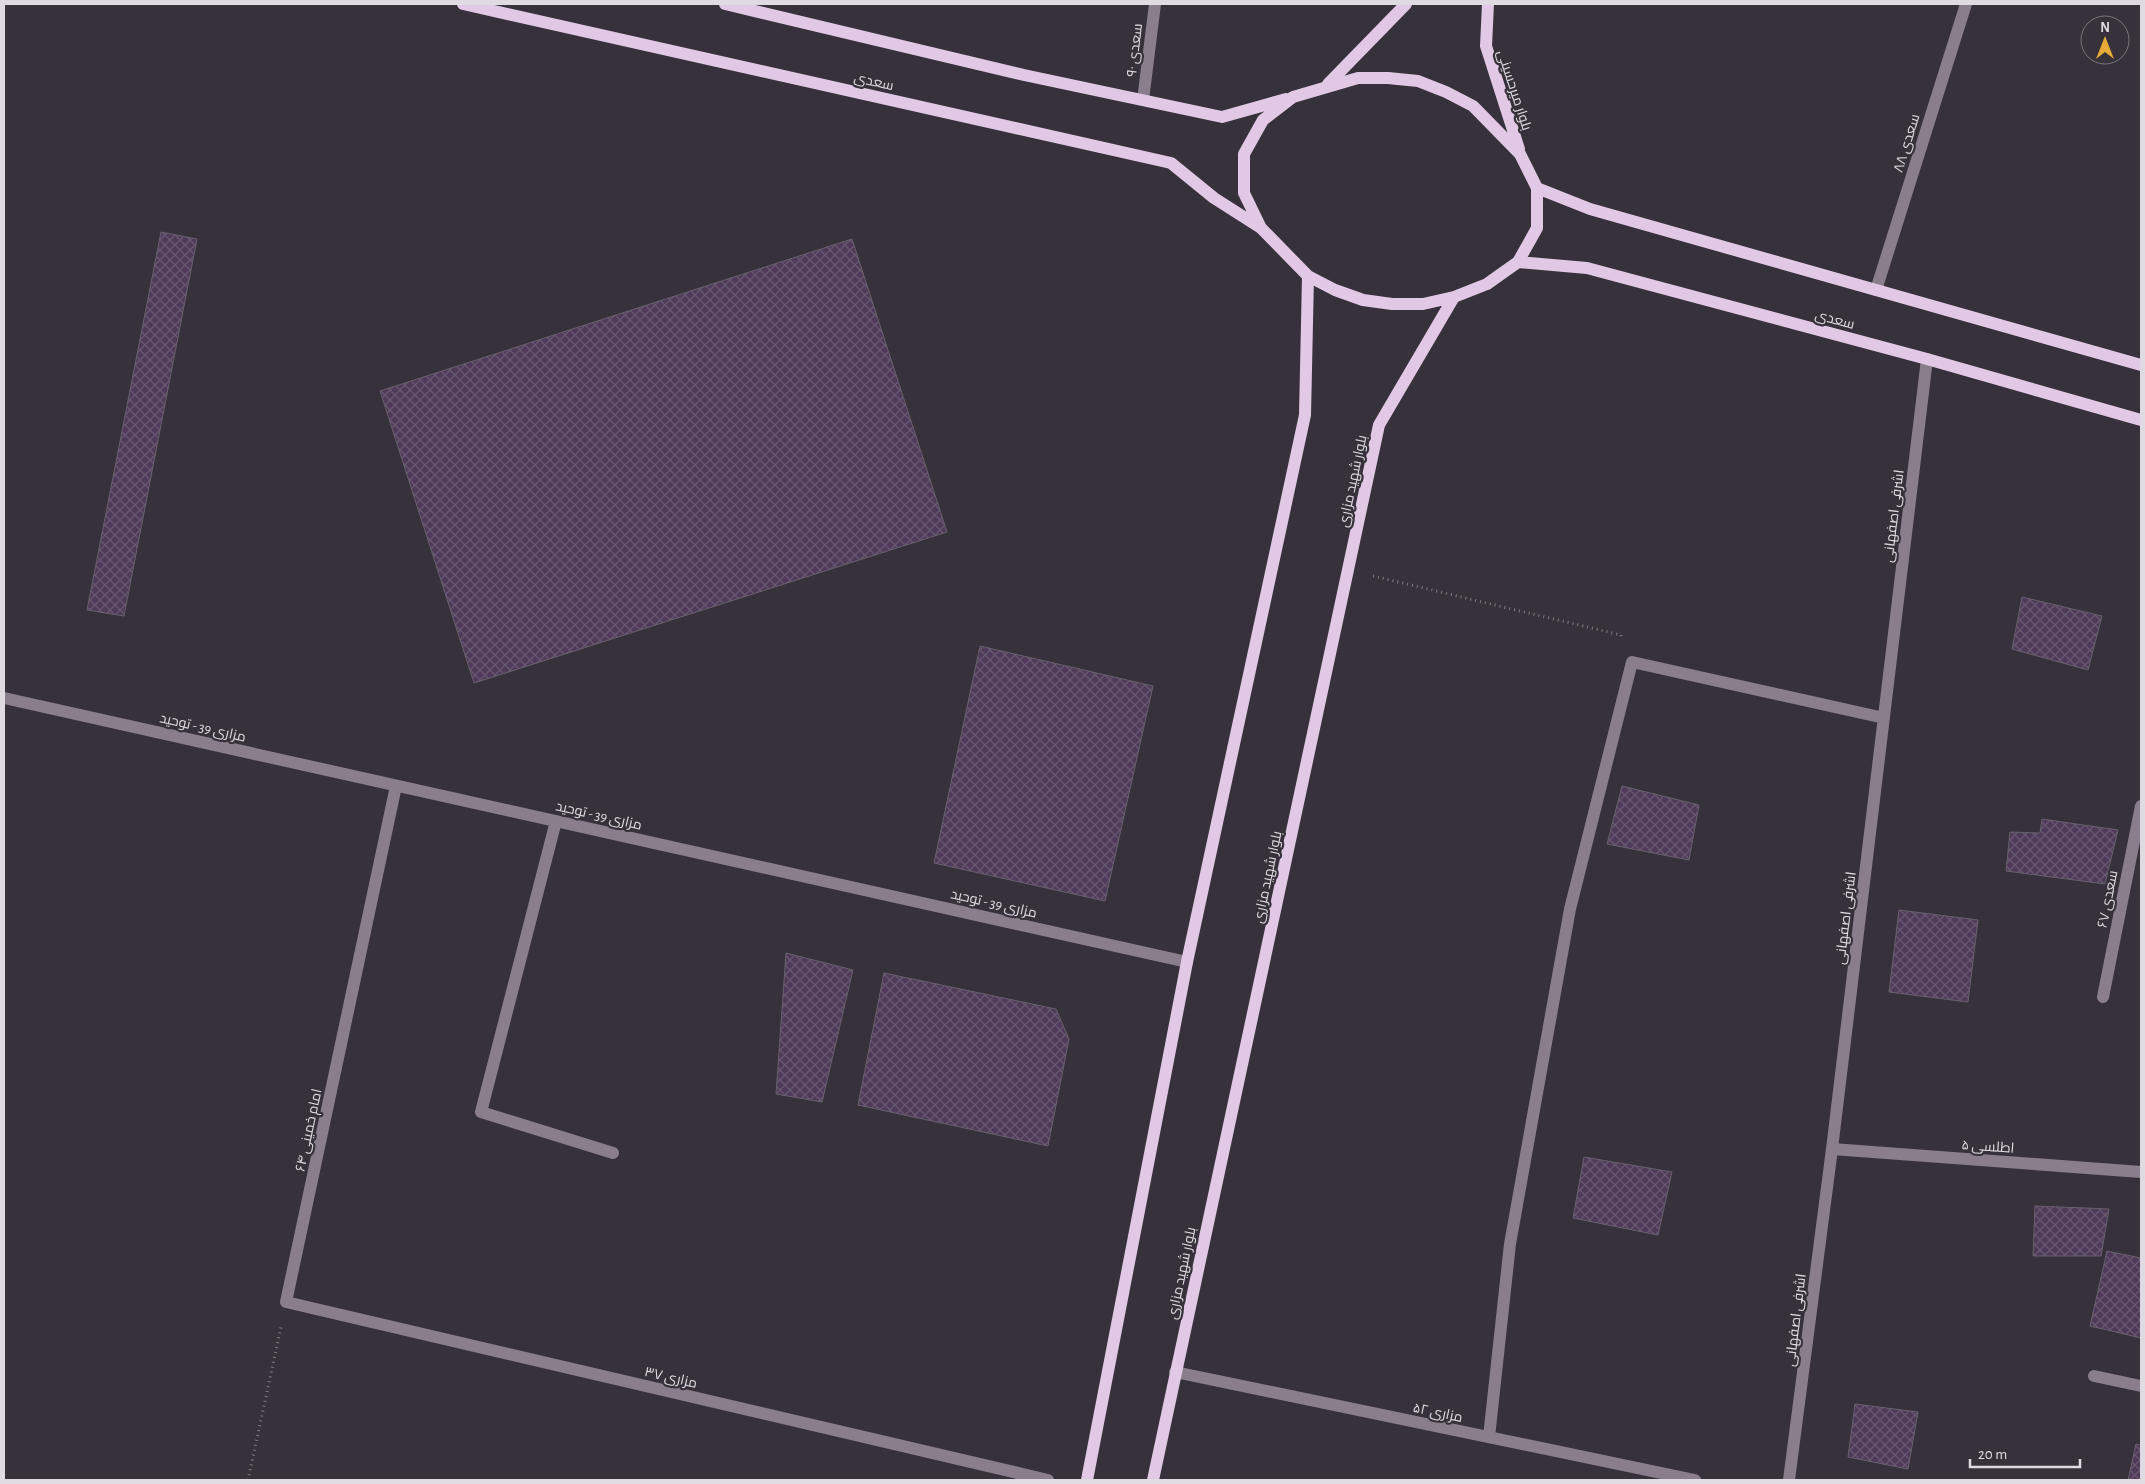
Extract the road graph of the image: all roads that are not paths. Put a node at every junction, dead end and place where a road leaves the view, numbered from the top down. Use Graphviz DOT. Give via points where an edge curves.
graph roads {
  1 [pos="463,4"];
  2 [pos="725,4"];
  3 [pos="1155,4"];
  4 [pos="1406,4"];
  5 [pos="1488,4"];
  6 [pos="1966,4"];
  7 [pos="1327,86"];
  8 [pos="1293,97"];
  9 [pos="1143,100"];
  10 [pos="1520,154"];
  11 [pos="1537,188"];
  12 [pos="1261,228"];
  13 [pos="1518,262"];
  14 [pos="1308,276"];
  15 [pos="1876,290"];
  16 [pos="1454,297"];
  17 [pos="1926,359"];
  18 [pos="2141,365"];
  19 [pos="2141,420"];
  20 [pos="4,698"];
  21 [pos="1884,718"];
  22 [pos="396,786"];
  23 [pos="2141,806"];
  24 [pos="556,821"];
  25 [pos="1187,962"];
  26 [pos="2103,997"];
  27 [pos="1832,1149"];
  28 [pos="613,1152"];
  29 [pos="2141,1172"];
  30 [pos="286,1302"];
  31 [pos="1175,1372"];
  32 [pos="2094,1376"];
  33 [pos="2141,1386"];
  34 [pos="1489,1438"];
  35 [pos="1048,1480"];
  36 [pos="1087,1480"];
  37 [pos="1153,1480"];
  38 [pos="1695,1480"];
  39 [pos="1789,1480"];
  1 -- 12 [label="main road, سعدی" via="1171,163 1214,198"];
  2 -- 9 [label="main road"];
  3 -- 9 [label="street, سعدی ۹۰"];
  4 -- 7 [label="main road"];
  5 -- 10 [label="main road, بلوار میرحسینی" via="1486,46"];
  6 -- 15 [label="street, سعدی ۸۸"];
  7 -- 8 [label="main road"];
  7 -- 10 [label="main road" via="1358,78 1418,81 1473,106"];
  8 -- 9 [label="main road" via="1222,118"];
  8 -- 12 [label="main road" via="1263,120 1244,154 1244,193"];
  10 -- 11 [label="main road"];
  11 -- 13 [label="main road" via="1537,228"];
  11 -- 15 [label="main road" via="1590,209"];
  12 -- 14 [label="main road"];
  13 -- 16 [label="main road" via="1487,284"];
  13 -- 17 [label="main road, سعدی" via="1588,268"];
  14 -- 16 [label="main road" via="1363,300 1423,304"];
  14 -- 25 [label="main road" via="1305,415"];
  15 -- 18 [label="main road"];
  16 -- 31 [label="main road, بلوار شهید مزاری" via="1379,425"];
  17 -- 19 [label="main road, سعدی"];
  17 -- 21 [label="street, اشرفی اصفهانی"];
  20 -- 22 [label="street, مزاری 39 - توحید"];
  21 -- 27 [label="street, اشرفی اصفهانی"];
  21 -- 34 [label="street" via="1632,662 1570,909 1510,1244"];
  22 -- 24 [label="street, مزاری 39 - توحید"];
  22 -- 30 [label="street, امام خمینی ۶۴"];
  23 -- 26 [label="street, سعدی ۶۷"];
  24 -- 25 [label="street, مزاری 39 - توحید"];
  24 -- 28 [label="street" via="482,1112"];
  25 -- 36 [label="main road"];
  27 -- 29 [label="street, اطلسی ۵"];
  27 -- 39 [label="street, اشرفی اصفهانی"];
  30 -- 35 [label="street, مزاری ۳۷"];
  31 -- 34 [label="street, مزاری ۵۲"];
  31 -- 37 [label="main road, بلوار شهید مزاری"];
  32 -- 33 [label="street"];
  34 -- 38 [label="street, مزاری ۵۲"];
}
